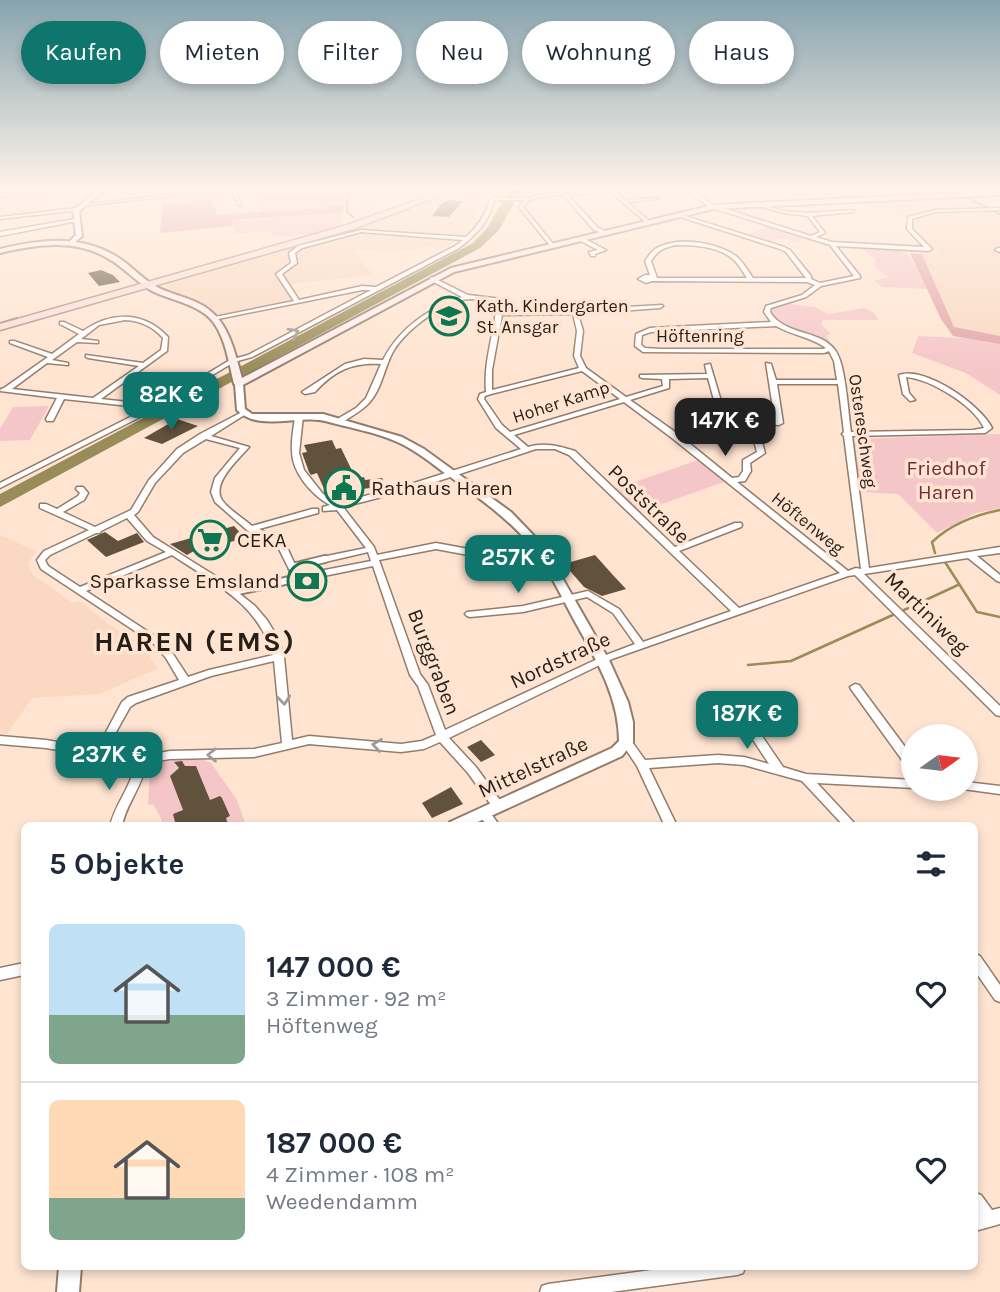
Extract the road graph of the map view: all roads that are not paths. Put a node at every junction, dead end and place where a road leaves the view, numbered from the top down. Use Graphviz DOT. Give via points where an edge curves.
graph roads {
  1 [pos="92,250"];
  2 [pos="270,250"];
  3 [pos="295,250"];
  4 [pos="447,250"];
  5 [pos="535,250"];
  6 [pos="602,250"];
  7 [pos="657,250"];
  8 [pos="715,250"];
  9 [pos="784,250"];
  10 [pos="837,250"];
  11 [pos="593,255"];
  12 [pos="137,277"];
  13 [pos="172,279"];
  14 [pos="432,279"];
  15 [pos="751,280"];
  16 [pos="808,280"];
  17 [pos="148,285"];
  18 [pos="819,285"];
  19 [pos="379,289"];
  20 [pos="131,291"];
  21 [pos="164,293"];
  22 [pos="467,297"];
  23 [pos="296,300"];
  24 [pos="660,306"];
  25 [pos="115,308"];
  26 [pos="575,312"];
  27 [pos="500,313"];
  28 [pos="122,318"];
  29 [pos="215,319"];
  30 [pos="62,323"];
  31 [pos="777,324"];
  32 [pos="0,327"];
  33 [pos="84,334"];
  34 [pos="77,340"];
  35 [pos="12,342"];
  36 [pos="96,342"];
  37 [pos="830,348"];
  38 [pos="88,356"];
  39 [pos="49,359"];
  40 [pos="385,362"];
  41 [pos="66,364"];
  42 [pos="233,364"];
  43 [pos="768,364"];
  44 [pos="145,365"];
  45 [pos="708,365"];
  46 [pos="583,369"];
  47 [pos="642,376"];
  48 [pos="711,376"];
  49 [pos="665,377"];
  50 [pos="239,382"];
  51 [pos="774,382"];
  52 [pos="841,382"];
  53 [pos="320,383"];
  54 [pos="3,390"];
  55 [pos="489,393"];
  56 [pos="62,396"];
  57 [pos="623,398"];
  58 [pos="96,400"];
  59 [pos="912,400"];
  60 [pos="156,407"];
  61 [pos="244,413"];
  62 [pos="299,416"];
  63 [pos="50,419"];
  64 [pos="338,421"];
  65 [pos="754,426"];
  66 [pos="846,433"];
  67 [pos="508,435"];
  68 [pos="204,436"];
  69 [pos="526,449"];
  70 [pos="451,474"];
  71 [pos="731,481"];
  72 [pos="0,486"];
  73 [pos="80,489"];
  74 [pos="43,506"];
  75 [pos="331,507"];
  76 [pos="315,511"];
  77 [pos="56,513"];
  78 [pos="129,515"];
  79 [pos="738,525"];
  80 [pos="251,529"];
  81 [pos="97,531"];
  82 [pos="1000,550"];
  83 [pos="672,551"];
  84 [pos="173,552"];
  85 [pos="969,554"];
  86 [pos="374,557"];
  87 [pos="325,559"];
  88 [pos="550,567"];
  89 [pos="856,571"];
  90 [pos="297,574"];
  91 [pos="1000,579"];
  92 [pos="79,590"];
  93 [pos="233,592"];
  94 [pos="568,599"];
  95 [pos="737,612"];
  96 [pos="470,614"];
  97 [pos="641,646"];
  98 [pos="279,657"];
  99 [pos="603,660"];
  100 [pos="185,681"];
  101 [pos="855,687"];
  102 [pos="1000,712"];
  103 [pos="741,715"];
  104 [pos="443,738"];
  105 [pos="2,742"];
  106 [pos="626,742"];
  107 [pos="287,744"];
  108 [pos="901,750"];
  109 [pos="100,752"];
  110 [pos="141,760"];
  111 [pos="642,764"];
  112 [pos="779,770"];
  113 [pos="806,778"];
  114 [pos="901,783"];
  115 [pos="978,788"];
  116 [pos="999,791"];
  117 [pos="498,806"];
  118 [pos="484,813"];
  119 [pos="117,822"];
  120 [pos="465,822"];
  121 [pos="491,822"];
  122 [pos="669,822"];
  123 [pos="847,822"];
  124 [pos="978,964"];
  125 [pos="21,970"];
  126 [pos="0,974"];
  127 [pos="1000,996"];
  128 [pos="70,1270"];
  129 [pos="714,1270"];
  130 [pos="68,1292"];
  131 [pos="548,1292"];
  1 -- 12 [label="main road" via="118,261"];
  2 -- 13 [label="main road"];
  3 -- 23 [label="street" via="294,263 279,274"];
  4 -- 19 [label="street"];
  5 -- 14 [label="main road"];
  6 -- 11 [label="street" via="590,253"];
  7 -- 15 [label="street" via="648,261 654,279"];
  8 -- 15 [label="street" via="735,257"];
  9 -- 16 [label="street"];
  10 -- 18 [label="street" via="858,278"];
  12 -- 13 [label="main road"];
  12 -- 17 [label="main road"];
  12 -- 20 [label="main road"];
  13 -- 17 [label="main road"];
  13 -- 21 [label="main road" via="161,288"];
  14 -- 22 [label="street"];
  14 -- 50 [label="main road"];
  15 -- 16 [label="street"];
  16 -- 18 [label="street"];
  17 -- 20 [label="main road"];
  17 -- 21 [label="main road"];
  18 -- 31 [label="street" via="804,296 768,307 769,318"];
  19 -- 23 [label="street"];
  42 -- 19 [label="street, one-way"];
  20 -- 21 [label="main road"];
  20 -- 32 [label="main road"];
  21 -- 29 [label="main road"];
  22 -- 27 [label="street" via="500,300"];
  22 -- 40 [label="street" via="416,320"];
  23 -- 29 [label="street"];
  24 -- 26 [label="street"];
  25 -- 28 [label="street"];
  26 -- 27 [label="street"];
  26 -- 46 [label="street" via="580,331 577,356"];
  27 -- 55 [label="street"];
  28 -- 33 [label="street" via="97,324"];
  28 -- 44 [label="street" via="151,324 166,338 164,351"];
  29 -- 42 [label="main road"];
  30 -- 33 [label="street"];
  31 -- 37 [label="street"];
  31 -- 37 [label="street, Höftenring" via="650,330 639,334 638,346 662,351"];
  33 -- 34 [label="street"];
  34 -- 36 [label="street"];
  34 -- 39 [label="street"];
  35 -- 39 [label="street"];
  37 -- 52 [label="street, Ostereschweg"];
  38 -- 44 [label="street"];
  39 -- 41 [label="street"];
  39 -- 54 [label="street"];
  40 -- 53 [label="street" via="355,362"];
  40 -- 64 [label="street" via="364,407"];
  42 -- 50 [label="main road"];
  42 -- 60 [label="street"];
  43 -- 51 [label="street"];
  44 -- 58 [label="street"];
  45 -- 48 [label="street"];
  46 -- 55 [label="street"];
  46 -- 57 [label="street, Höftenweg"];
  47 -- 49 [label="street"];
  48 -- 49 [label="street"];
  48 -- 51 [label="street" via="723,420 731,422 779,423"];
  49 -- 57 [label="street, Hoher Kamp" via="667,387"];
  50 -- 61 [label="street"];
  51 -- 52 [label="street"];
  52 -- 66 [label="street, Ostereschweg"];
  54 -- 56 [label="street"];
  55 -- 67 [label="street" via="480,397 482,404"];
  56 -- 58 [label="street"];
  56 -- 63 [label="street"];
  57 -- 67 [label="street, Hoher Kamp"];
  57 -- 71 [label="street, Höftenweg"];
  58 -- 60 [label="street"];
  59 -- 66 [label="street" via="902,375 912,374 939,385 983,416 988,428"];
  60 -- 72 [label="street"];
  61 -- 62 [label="street" via="260,418"];
  61 -- 68 [label="street"];
  62 -- 64 [label="street"];
  62 -- 75 [label="street" via="295,453 300,470"];
  64 -- 70 [label="street" via="399,439"];
  65 -- 71 [label="street" via="761,453 746,462 742,479"];
  66 -- 89 [label="street, Ostereschweg"];
  67 -- 69 [label="street"];
  68 -- 78 [label="street" via="167,463"];
  68 -- 80 [label="street" via="245,447 219,478 215,492 219,502"];
  69 -- 70 [label="street, Poststraße"];
  69 -- 83 [label="street, Poststraße" via="540,446 569,451"];
  70 -- 75 [label="street, Poststraße"];
  70 -- 88 [label="street" via="507,514"];
  71 -- 89 [label="street, Höftenweg"];
  73 -- 77 [label="street" via="84,493 81,498"];
  74 -- 77 [label="street"];
  75 -- 86 [label="street"];
  76 -- 80 [label="street"];
  77 -- 81 [label="street"];
  78 -- 81 [label="street"];
  78 -- 84 [label="street" via="150,539"];
  79 -- 83 [label="street"];
  80 -- 90 [label="street" via="281,543"];
  81 -- 92 [label="street" via="41,560 44,567"];
  82 -- 85 [label="street, Nordstraße"];
  83 -- 95 [label="street, Poststraße"];
  84 -- 92 [label="street"];
  84 -- 93 [label="street"];
  85 -- 89 [label="street, Nordstraße"];
  85 -- 91 [label="street"];
  86 -- 87 [label="street"];
  86 -- 88 [label="street" via="436,546"];
  86 -- 90 [label="street"];
  86 -- 104 [label="street, Burggraben" via="415,675"];
  87 -- 90 [label="street"];
  88 -- 94 [label="street"];
  89 -- 95 [label="street, Nordstraße"];
  89 -- 102 [label="street, Martiniweg"];
  90 -- 93 [label="street"];
  92 -- 100 [label="street" via="156,641"];
  93 -- 98 [label="street" via="263,620"];
  94 -- 96 [label="street"];
  94 -- 97 [label="street" via="587,594 610,607"];
  94 -- 99 [label="street"];
  95 -- 97 [label="street, Nordstraße"];
  97 -- 99 [label="street, Nordstraße"];
  98 -- 100 [label="street"];
  98 -- 107 [label="street, one-way"];
  99 -- 104 [label="street, Nordstraße"];
  99 -- 106 [label="street" via="621,702"];
  100 -- 109 [label="street" via="126,705"];
  101 -- 108 [label="street"];
  103 -- 112 [label="street"];
  104 -- 107 [label="street, Nordstraße, one-way" via="401,748 331,740"];
  104 -- 117 [label="street, Burggraben"];
  105 -- 109 [label="street"];
  106 -- 111 [label="street"];
  106 -- 117 [label="street, Mittelstraße" via="617,752"];
  107 -- 110 [label="street, Nordstraße, one-way" via="254,753"];
  109 -- 110 [label="street"];
  110 -- 119 [label="street"];
  111 -- 112 [label="street" via="718,759"];
  111 -- 122 [label="street"];
  112 -- 113 [label="street"];
  113 -- 114 [label="street"];
  113 -- 123 [label="street"];
  115 -- 116 [label="street"];
  117 -- 118 [label="street, Mittelstraße"];
  118 -- 120 [label="street, Mittelstraße"];
  118 -- 121 [label="street"];
  124 -- 127 [label="street"];
  125 -- 126 [label="street"];
  128 -- 130 [label="street"];
  129 -- 131 [label="street"];
}
